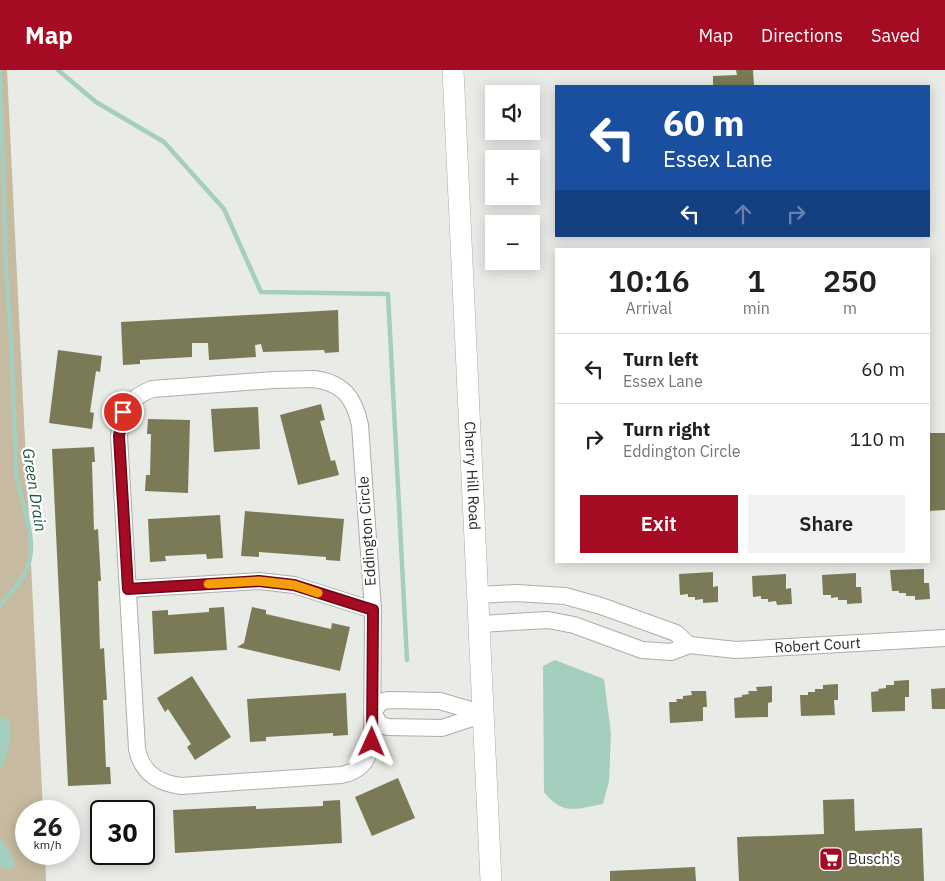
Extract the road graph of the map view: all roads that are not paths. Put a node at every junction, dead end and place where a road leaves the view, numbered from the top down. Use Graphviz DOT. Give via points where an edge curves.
graph roads {
  1 [pos="453,70"];
  2 [pos="128,589"];
  3 [pos="478,595"];
  4 [pos="373,610"];
  5 [pos="480,624"];
  6 [pos="945,638"];
  7 [pos="689,645"];
  8 [pos="372,713"];
  9 [pos="484,714"];
  10 [pos="491,881"];
  1 -- 3 [label="main road, Cherry Hill Road"];
  2 -- 4 [label="street" via="259,581 294,585"];
  2 -- 4 [label="street, Eddington Circle" via="119,436 123,412 128,404 152,389 314,379 336,384 356,409 360,425"];
  2 -- 8 [label="street, Eddington Circle" via="136,749 143,767 157,780 181,786 351,773 364,764 369,755"];
  3 -- 5 [label="main road, Cherry Hill Road"];
  3 -- 7 [label="street" via="565,596 676,633"];
  4 -- 8 [label="street, Eddington Circle"];
  5 -- 7 [label="street, Robert Court" via="548,620 574,625 642,650 671,652"];
  5 -- 9 [label="main road, Cherry Hill Road"];
  6 -- 7 [label="street, Robert Court" via="736,650"];
  8 -- 9 [label="street" via="381,702 388,700 440,702"];
  8 -- 9 [label="street" via="381,725 388,727 442,728"];
  9 -- 10 [label="main road, Cherry Hill Road"];
}
